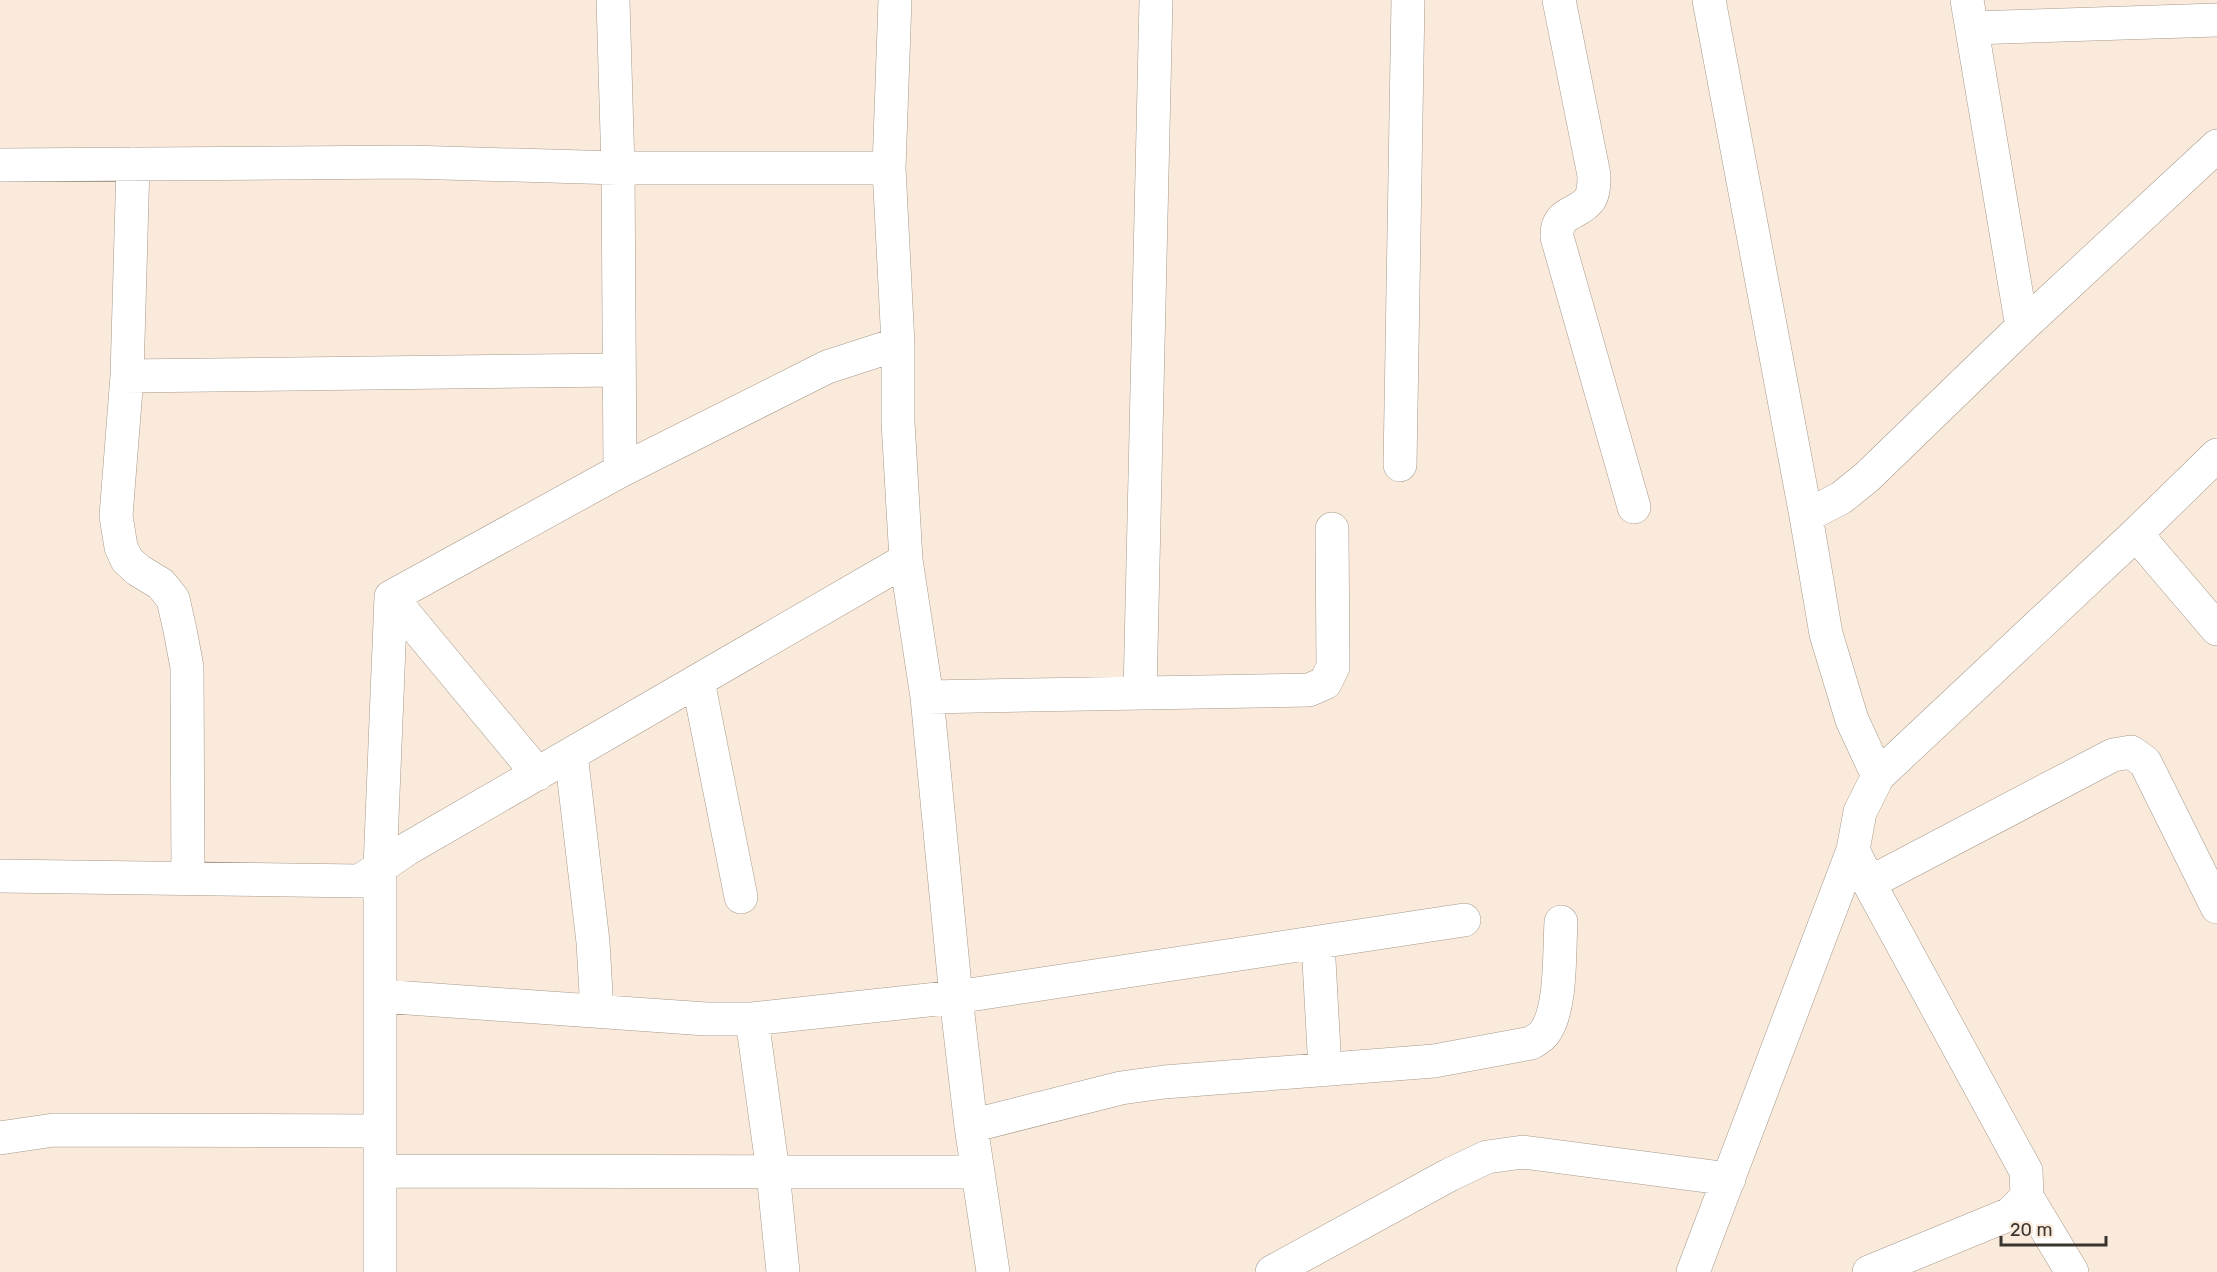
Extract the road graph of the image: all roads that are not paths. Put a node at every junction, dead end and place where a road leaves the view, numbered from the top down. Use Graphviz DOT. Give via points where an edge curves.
graph roads {
  1 [pos="614,0"];
  2 [pos="895,0"];
  3 [pos="1156,0"];
  4 [pos="1408,0"];
  5 [pos="1559,0"];
  6 [pos="1709,0"];
  7 [pos="1969,14"];
  8 [pos="2217,20"];
  9 [pos="2217,146"];
  10 [pos="133,164"];
  11 [pos="0,165"];
  12 [pos="618,168"];
  13 [pos="889,168"];
  14 [pos="2022,327"];
  15 [pos="898,344"];
  16 [pos="618,370"];
  17 [pos="127,376"];
  18 [pos="2217,455"];
  19 [pos="1400,465"];
  20 [pos="620,471"];
  21 [pos="1634,507"];
  22 [pos="1806,516"];
  23 [pos="1332,529"];
  24 [pos="2136,534"];
  25 [pos="906,560"];
  26 [pos="391,597"];
  27 [pos="2217,629"];
  28 [pos="698,681"];
  29 [pos="1140,693"];
  30 [pos="927,697"];
  31 [pos="571,754"];
  32 [pos="538,774"];
  33 [pos="1878,776"];
  34 [pos="1853,850"];
  35 [pos="380,868"];
  36 [pos="0,876"];
  37 [pos="188,879"];
  38 [pos="1869,883"];
  39 [pos="741,897"];
  40 [pos="2217,907"];
  41 [pos="1464,920"];
  42 [pos="1561,922"];
  43 [pos="1318,942"];
  44 [pos="380,996"];
  45 [pos="956,997"];
  46 [pos="597,1011"];
  47 [pos="752,1020"];
  48 [pos="1325,1070"];
  49 [pos="971,1126"];
  50 [pos="380,1131"];
  51 [pos="0,1138"];
  52 [pos="380,1171"];
  53 [pos="773,1172"];
  54 [pos="978,1172"];
  55 [pos="1728,1179"];
  56 [pos="2027,1197"];
  57 [pos="380,1272"];
  58 [pos="783,1272"];
  59 [pos="993,1272"];
  60 [pos="1272,1272"];
  61 [pos="1693,1272"];
  62 [pos="1869,1272"];
  63 [pos="2072,1272"];
  1 -- 12 [label="street"];
  2 -- 13 [label="street"];
  3 -- 29 [label="street"];
  4 -- 19 [label="street"];
  5 -- 21 [label="street" via="1594,187 1583,206 1563,218 1557,227 1557,237"];
  6 -- 22 [label="street"];
  7 -- 8 [label="street"];
  7 -- 14 [label="street"];
  9 -- 14 [label="street"];
  10 -- 11 [label="street"];
  10 -- 12 [label="street" via="410,162"];
  10 -- 17 [label="street"];
  12 -- 13 [label="street"];
  12 -- 16 [label="street"];
  13 -- 15 [label="street"];
  14 -- 22 [label="street" via="1867,477 1841,498"];
  15 -- 20 [label="street" via="827,367"];
  15 -- 25 [label="street"];
  16 -- 17 [label="street"];
  16 -- 20 [label="street"];
  17 -- 37 [label="street" via="116,516 127,560 161,584 173,599 180,630 187,667"];
  18 -- 24 [label="street"];
  20 -- 26 [label="street"];
  22 -- 33 [label="street" via="1838,680"];
  23 -- 29 [label="street" via="1333,667 1325,683 1309,690"];
  24 -- 27 [label="street"];
  24 -- 33 [label="street"];
  25 -- 28 [label="street"];
  25 -- 30 [label="street"];
  26 -- 32 [label="street"];
  26 -- 35 [label="street"];
  28 -- 31 [label="street"];
  28 -- 39 [label="street"];
  29 -- 30 [label="street"];
  30 -- 45 [label="street"];
  31 -- 32 [label="street"];
  31 -- 46 [label="street"];
  32 -- 35 [label="street"];
  33 -- 34 [label="street" via="1860,812"];
  34 -- 38 [label="street"];
  34 -- 55 [label="street"];
  35 -- 37 [label="street" via="360,881"];
  35 -- 44 [label="street"];
  36 -- 37 [label="street"];
  38 -- 40 [label="street" via="2113,755 2131,752 2145,762"];
  38 -- 56 [label="street" via="2026,1171"];
  41 -- 43 [label="street"];
  42 -- 48 [label="street" via="1556,1006 1544,1035 1531,1043 1434,1061"];
  43 -- 45 [label="street"];
  43 -- 48 [label="street"];
  44 -- 46 [label="street"];
  44 -- 50 [label="street"];
  45 -- 47 [label="street"];
  45 -- 49 [label="street"];
  46 -- 47 [label="street"];
  47 -- 53 [label="street"];
  48 -- 49 [label="street" via="1121,1088"];
  49 -- 54 [label="street"];
  50 -- 51 [label="street" via="54,1130"];
  50 -- 52 [label="street"];
  52 -- 53 [label="street"];
  52 -- 57 [label="street"];
  53 -- 54 [label="street"];
  53 -- 58 [label="street"];
  54 -- 59 [label="street"];
  55 -- 60 [label="street" via="1523,1152 1487,1157"];
  55 -- 61 [label="street"];
  56 -- 62 [label="street" via="2010,1214"];
  56 -- 63 [label="street"];
}
